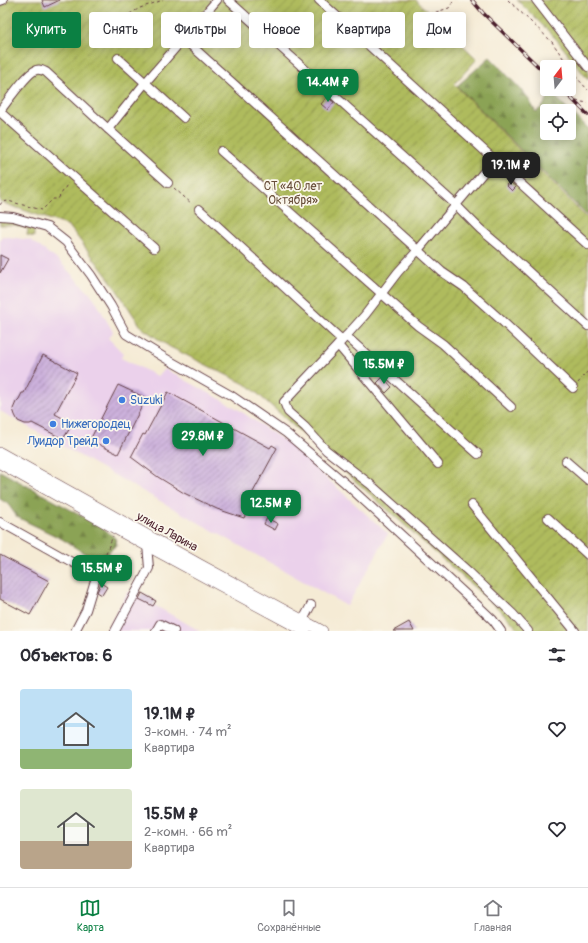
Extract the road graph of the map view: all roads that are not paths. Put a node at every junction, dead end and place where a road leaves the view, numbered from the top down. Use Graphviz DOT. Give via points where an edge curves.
graph roads {
  1 [pos="217,0"];
  2 [pos="228,0"];
  3 [pos="319,0"];
  4 [pos="536,0"];
  5 [pos="207,12"];
  6 [pos="176,48"];
  7 [pos="194,48"];
  8 [pos="118,58"];
  9 [pos="588,67"];
  10 [pos="145,83"];
  11 [pos="0,111"];
  12 [pos="184,118"];
  13 [pos="108,129"];
  14 [pos="221,151"];
  15 [pos="494,160"];
  16 [pos="168,183"];
  17 [pos="456,205"];
  18 [pos="199,209"];
  19 [pos="0,216"];
  20 [pos="588,244"];
  21 [pos="154,248"];
  22 [pos="418,250"];
  23 [pos="382,294"];
  24 [pos="588,326"];
  25 [pos="342,341"];
  26 [pos="573,388"];
  27 [pos="512,407"];
  28 [pos="0,453"];
  29 [pos="478,454"];
  30 [pos="566,461"];
  31 [pos="0,463"];
  32 [pos="438,464"];
  33 [pos="588,480"];
  34 [pos="472,505"];
  35 [pos="548,518"];
  36 [pos="0,522"];
  37 [pos="147,545"];
  38 [pos="588,555"];
  39 [pos="311,604"];
  40 [pos="297,627"];
  41 [pos="75,631"];
  42 [pos="115,631"];
  43 [pos="156,631"];
  44 [pos="174,631"];
  45 [pos="322,631"];
  46 [pos="501,631"];
  47 [pos="528,631"];
  48 [pos="575,631"];
  1 -- 5 [label="lane"];
  2 -- 17 [label="lane"];
  3 -- 15 [label="lane"];
  4 -- 9 [label="lane"];
  6 -- 10 [label="lane"];
  7 -- 22 [label="lane"];
  8 -- 10 [label="lane"];
  10 -- 12 [label="lane"];
  10 -- 13 [label="lane"];
  11 -- 13 [label="lane" via="27,77 35,70 41,69"];
  11 -- 21 [label="lane"];
  13 -- 16 [label="lane"];
  14 -- 23 [label="lane"];
  15 -- 17 [label="lane"];
  15 -- 20 [label="lane"];
  17 -- 22 [label="lane"];
  17 -- 24 [label="lane"];
  18 -- 25 [label="lane"];
  19 -- 46 [label="lane" via="47,227 66,242 91,275 126,334 232,396 286,432 476,603"];
  22 -- 23 [label="lane"];
  22 -- 26 [label="lane" via="486,306"];
  23 -- 25 [label="lane"];
  23 -- 27 [label="lane" via="443,344"];
  25 -- 29 [label="lane"];
  25 -- 32 [label="lane"];
  25 -- 47 [label="lane" via="284,402 288,412 326,450 370,484 469,572"];
  28 -- 40 [label="main road, улица Ларина" via="200,565"];
  30 -- 33 [label="lane"];
  31 -- 37 [label="main road, улица Ларина"];
  34 -- 48 [label="lane"];
  35 -- 38 [label="lane"];
  36 -- 41 [label="lane" via="96,577 86,610"];
  37 -- 40 [label="main road, улица Ларина"];
  37 -- 42 [label="lane" via="149,568"];
  39 -- 40 [label="lane"];
  40 -- 45 [label="main road, улица Ларина"];
  43 -- 44 [label="lane" via="160,624"];
}
